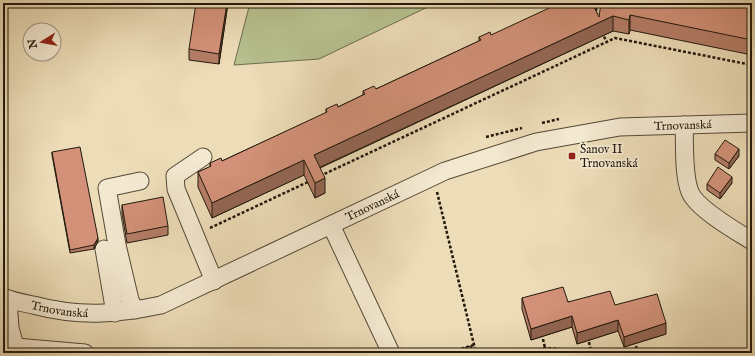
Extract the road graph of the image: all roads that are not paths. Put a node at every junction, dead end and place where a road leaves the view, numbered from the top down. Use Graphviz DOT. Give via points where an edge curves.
graph roads {
  1 [pos="752,123"];
  2 [pos="684,125"];
  3 [pos="203,157"];
  4 [pos="140,182"];
  5 [pos="331,225"];
  6 [pos="752,241"];
  7 [pos="104,249"];
  8 [pos="214,281"];
  9 [pos="6,298"];
  10 [pos="135,310"];
  11 [pos="115,313"];
  12 [pos="16,350"];
  13 [pos="85,353"];
  14 [pos="391,353"];
  1 -- 2 [label="street, Trnovanská"];
  2 -- 5 [label="street, Trnovanská" via="620,127 536,142 445,171"];
  2 -- 6 [label="street" via="686,180 690,193 697,203"];
  3 -- 8 [label="street" via="175,176 176,189"];
  4 -- 10 [label="street" via="107,188 117,245 130,300"];
  5 -- 8 [label="street, Trnovanská"];
  5 -- 14 [label="street"];
  7 -- 11 [label="street"];
  8 -- 10 [label="street, Trnovanská" via="161,305"];
  9 -- 11 [label="street, Trnovanská" via="61,311"];
  9 -- 12 [label="street"];
  10 -- 11 [label="street, Trnovanská"];
  12 -- 13 [label="street"];
}
